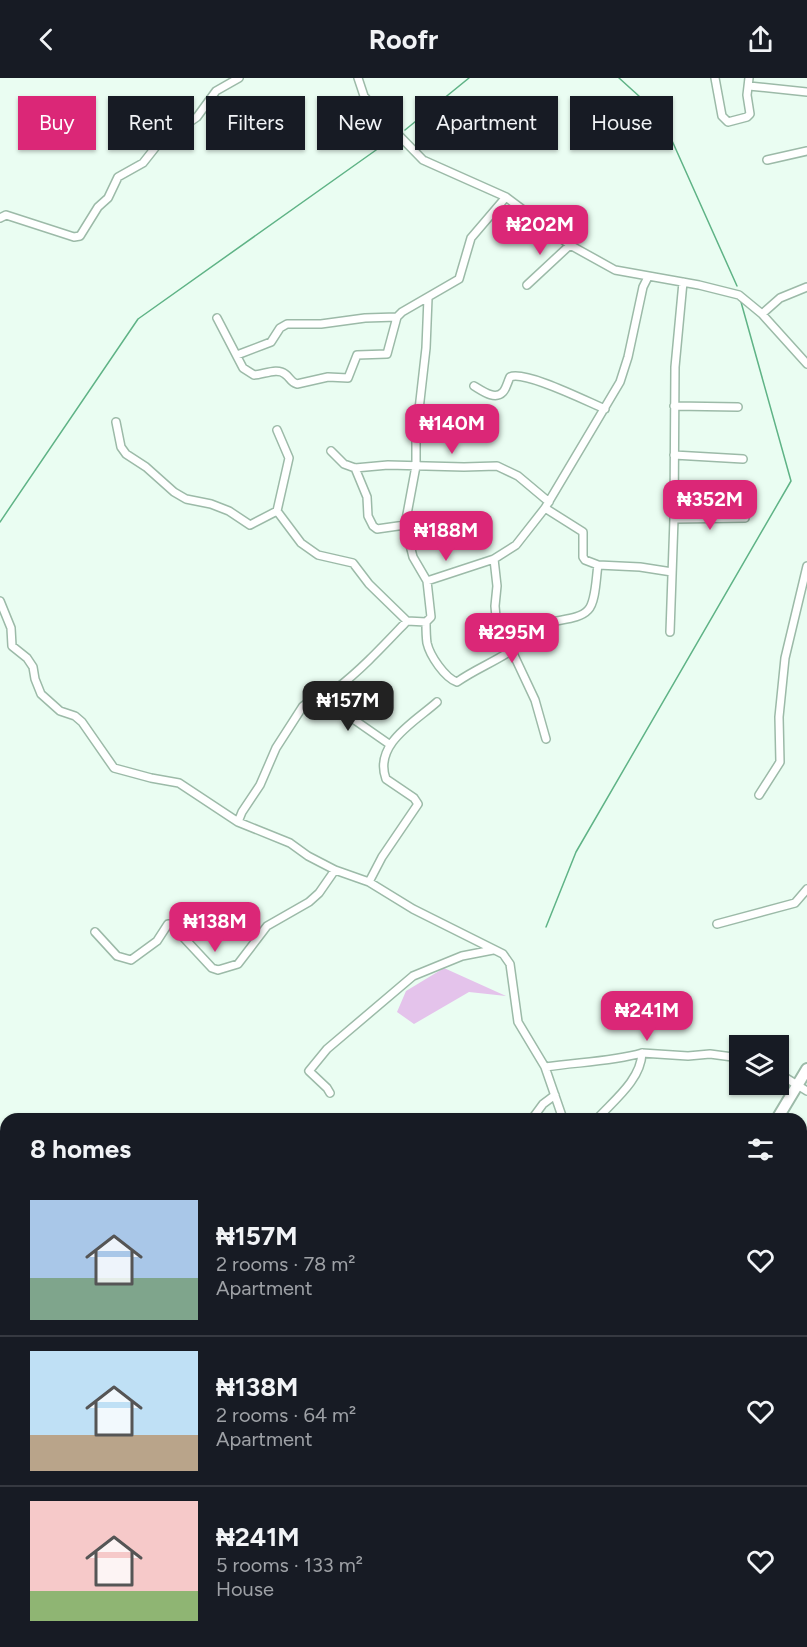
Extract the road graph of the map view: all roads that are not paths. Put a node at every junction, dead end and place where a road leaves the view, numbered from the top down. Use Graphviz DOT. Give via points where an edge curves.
graph roads {
  1 [pos="239,78"];
  2 [pos="358,78"];
  3 [pos="715,78"];
  4 [pos="749,78"];
  5 [pos="749,86"];
  6 [pos="807,92"];
  7 [pos="807,151"];
  8 [pos="767,160"];
  9 [pos="506,197"];
  10 [pos="0,218"];
  11 [pos="570,245"];
  12 [pos="648,277"];
  13 [pos="683,282"];
  14 [pos="527,285"];
  15 [pos="807,287"];
  16 [pos="428,298"];
  17 [pos="762,314"];
  18 [pos="397,317"];
  19 [pos="217,318"];
  20 [pos="237,355"];
  21 [pos="807,364"];
  22 [pos="474,386"];
  23 [pos="674,406"];
  24 [pos="738,407"];
  25 [pos="605,409"];
  26 [pos="116,422"];
  27 [pos="277,430"];
  28 [pos="331,451"];
  29 [pos="674,455"];
  30 [pos="743,459"];
  31 [pos="416,466"];
  32 [pos="355,468"];
  33 [pos="547,505"];
  34 [pos="277,511"];
  35 [pos="745,518"];
  36 [pos="674,519"];
  37 [pos="405,525"];
  38 [pos="494,559"];
  39 [pos="598,565"];
  40 [pos="807,569"];
  41 [pos="672,572"];
  42 [pos="427,581"];
  43 [pos="0,601"];
  44 [pos="406,621"];
  45 [pos="426,622"];
  46 [pos="670,632"];
  47 [pos="512,650"];
  48 [pos="323,698"];
  49 [pos="437,702"];
  50 [pos="546,739"];
  51 [pos="389,744"];
  52 [pos="759,795"];
  53 [pos="238,822"];
  54 [pos="335,870"];
  55 [pos="369,882"];
  56 [pos="807,889"];
  57 [pos="717,924"];
  58 [pos="95,932"];
  59 [pos="493,950"];
  60 [pos="642,1053"];
  61 [pos="729,1057"];
  62 [pos="545,1067"];
  63 [pos="807,1069"];
  64 [pos="789,1081"];
  65 [pos="803,1089"];
  66 [pos="330,1093"];
  67 [pos="555,1095"];
  68 [pos="536,1113"];
  69 [pos="561,1113"];
  70 [pos="603,1113"];
  71 [pos="782,1113"];
  1 -- 10 [label="street" via="216,91 197,117 158,144 139,166 118,177 80,236 6,214"];
  2 -- 9 [label="street" via="364,96 423,160"];
  3 -- 5 [label="street" via="722,116 728,122 750,114"];
  4 -- 5 [label="street"];
  5 -- 6 [label="street"];
  7 -- 8 [label="street"];
  9 -- 11 [label="street"];
  9 -- 16 [label="street" via="471,238 459,279"];
  11 -- 12 [label="street" via="615,270"];
  11 -- 14 [label="street"];
  12 -- 13 [label="street"];
  12 -- 25 [label="street" via="620,382"];
  13 -- 17 [label="street" via="739,295"];
  13 -- 23 [label="street"];
  15 -- 17 [label="street" via="780,298"];
  16 -- 18 [label="street"];
  16 -- 31 [label="street"];
  17 -- 21 [label="street"];
  18 -- 20 [label="street" via="287,324 271,342"];
  18 -- 20 [label="street" via="387,354 357,354 350,376 345,379 328,377 297,384 283,372 254,375 243,368"];
  19 -- 20 [label="street"];
  22 -- 25 [label="street" via="488,394 501,394 510,377 516,375 549,384"];
  23 -- 24 [label="street"];
  23 -- 29 [label="street"];
  25 -- 33 [label="street"];
  26 -- 34 [label="street" via="126,454 180,495 220,508 250,525"];
  27 -- 34 [label="street" via="289,458"];
  28 -- 32 [label="street" via="344,464"];
  29 -- 30 [label="street"];
  29 -- 36 [label="street"];
  31 -- 32 [label="street"];
  31 -- 33 [label="street" via="496,466 518,476"];
  31 -- 37 [label="street"];
  32 -- 37 [label="street" via="367,497 372,526 377,529"];
  33 -- 38 [label="street" via="516,545"];
  33 -- 39 [label="street" via="584,532 583,557"];
  34 -- 44 [label="street" via="301,543 318,555 353,563"];
  35 -- 36 [label="street"];
  36 -- 41 [label="street"];
  37 -- 42 [label="street" via="413,557"];
  38 -- 42 [label="street"];
  38 -- 47 [label="street" via="496,617"];
  39 -- 41 [label="street"];
  39 -- 47 [label="street" via="590,609 582,616 543,625 523,637"];
  40 -- 52 [label="street" via="784,658 780,762"];
  41 -- 46 [label="street"];
  42 -- 45 [label="street" via="432,614"];
  43 -- 53 [label="street" via="11,628 12,646 33,667 41,694 60,711 82,722 114,768 179,783"];
  44 -- 45 [label="street"];
  44 -- 48 [label="street" via="363,666"];
  45 -- 47 [label="street" via="432,654 455,682"];
  47 -- 50 [label="street" via="535,700"];
  48 -- 51 [label="street"];
  48 -- 53 [label="street" via="303,706 276,748"];
  49 -- 51 [label="street"];
  51 -- 55 [label="street" via="384,755 386,779 418,804"];
  53 -- 54 [label="street" via="290,843"];
  54 -- 55 [label="street"];
  54 -- 58 [label="street" via="319,893 267,926 241,962 229,969 212,968 171,924 157,941 131,960 117,956"];
  55 -- 59 [label="street"];
  56 -- 57 [label="street" via="795,903"];
  59 -- 62 [label="street" via="503,954 510,964 518,1022"];
  59 -- 66 [label="street" via="462,956 412,976 327,1049 309,1071"];
  60 -- 61 [label="street"];
  60 -- 62 [label="street" via="618,1060"];
  60 -- 70 [label="street" via="631,1082"];
  62 -- 67 [label="street"];
  63 -- 65 [label="main road"];
  64 -- 65 [label="street"];
  65 -- 71 [label="main road"];
  67 -- 68 [label="street"];
  67 -- 69 [label="street"];
}
